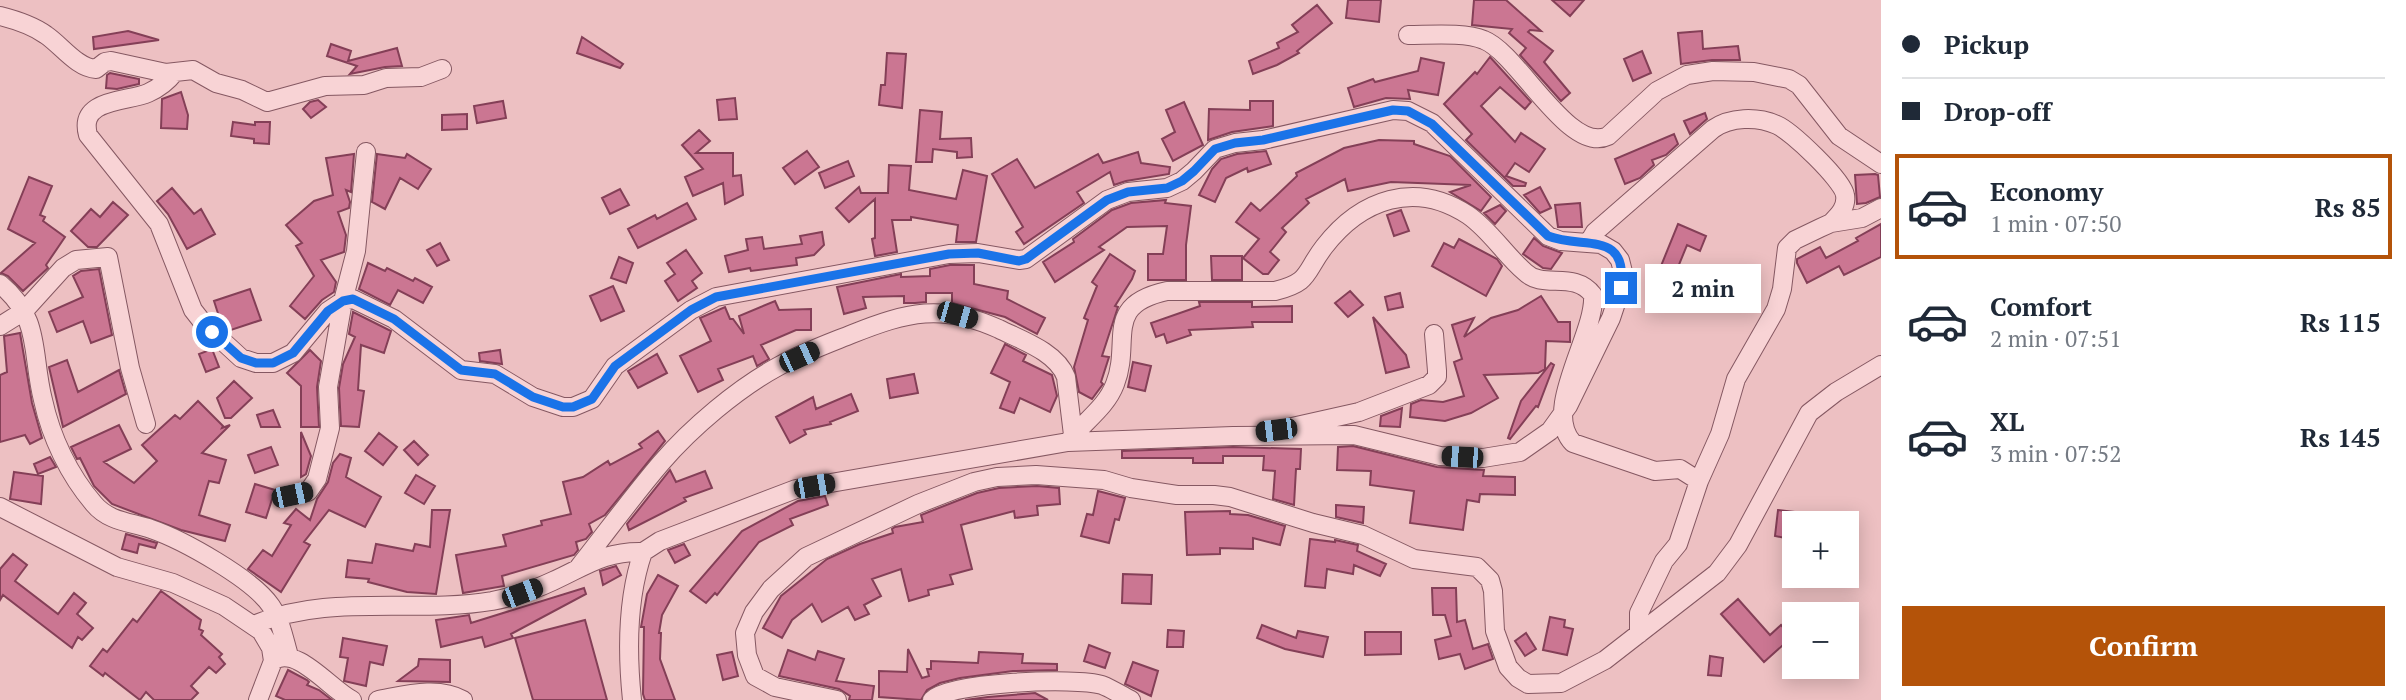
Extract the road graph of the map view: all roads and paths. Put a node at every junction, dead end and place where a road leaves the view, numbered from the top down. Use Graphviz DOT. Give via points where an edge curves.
graph roads {
  1 [pos="0,16"];
  2 [pos="1408,35"];
  3 [pos="442,69"];
  4 [pos="174,73"];
  5 [pos="366,152"];
  6 [pos="1881,164"];
  7 [pos="1881,208"];
  8 [pos="1831,223"];
  9 [pos="1589,242"];
  10 [pos="0,284"];
  11 [pos="343,301"];
  12 [pos="24,311"];
  13 [pos="0,326"];
  14 [pos="1434,334"];
  15 [pos="1881,365"];
  16 [pos="1564,412"];
  17 [pos="146,424"];
  18 [pos="1233,436"];
  19 [pos="1070,439"];
  20 [pos="1699,481"];
  21 [pos="292,495"];
  22 [pos="0,507"];
  23 [pos="643,552"];
  24 [pos="579,568"];
  25 [pos="276,615"];
  26 [pos="254,625"];
  27 [pos="1639,634"];
  28 [pos="281,658"];
  29 [pos="258,700"];
  30 [pos="352,700"];
  31 [pos="378,700"];
  32 [pos="463,700"];
  33 [pos="632,700"];
  34 [pos="837,700"];
  35 [pos="932,700"];
  36 [pos="1131,700"];
  1 -- 4 [label="street" via="39,30 91,69 111,61"];
  2 -- 6 [label="street" via="1476,38 1496,46 1568,125 1594,139 1608,136 1657,91 1687,75 1736,70 1789,79 1803,89 1839,136"];
  3 -- 4 [label="street" via="364,85 325,86 270,103 193,70"];
  4 -- 11 [label="street" via="147,93 97,107 87,130 159,224 193,310 241,358 273,363 293,353 328,311"];
  5 -- 11 [label="street" via="356,251"];
  7 -- 8 [label="street" via="1862,219"];
  8 -- 9 [label="street" via="1842,212 1846,196 1831,171 1779,125 1735,120 1713,129"];
  8 -- 20 [label="street" via="1787,248 1776,309 1736,379 1720,434"];
  9 -- 11 [label="street" via="1548,236 1432,124 1408,111 1393,110 1215,149 1182,181 1107,200 1019,261 978,253 949,254 716,297 615,366 592,399 573,407 533,397 495,374 461,370 394,319 353,299"];
  9 -- 16 [label="street" via="1601,244 1620,260 1621,288"];
  10 -- 12 [label="street"];
  11 -- 21 [label="street" via="328,387 330,428 317,479 308,492"];
  12 -- 13 [label="street"];
  12 -- 17 [label="street" via="63,268 76,260 108,257"];
  12 -- 25 [label="street" via="34,336 43,401 53,434 93,503 114,519 163,533 204,555 255,589"];
  14 -- 18 [label="street" via="1437,371 1429,385 1346,415"];
  15 -- 27 [label="street" via="1810,413 1728,560"];
  16 -- 18 [label="street" via="1550,431 1520,452 1483,458 1440,456 1354,435"];
  16 -- 19 [label="street" via="1576,356 1591,317 1592,295 1587,287 1533,278 1470,216 1453,207 1431,198 1397,198 1354,215 1324,247 1302,282 1290,287 1275,291 1167,291 1137,302 1126,314 1121,332 1115,385"];
  16 -- 20 [label="street" via="1566,433 1573,443 1655,471 1680,470"];
  18 -- 19 [label="street"];
  19 -- 23 [label="street" via="796,489 660,541"];
  19 -- 24 [label="street" via="1066,377 1049,357 986,323 957,315 925,312 891,318 778,366 729,401 662,462"];
  20 -- 27 [label="street" via="1678,544 1664,561 1639,613"];
  22 -- 26 [label="street" via="104,561 189,589"];
  23 -- 24 [label="street" via="602,556"];
  23 -- 33 [label="street" via="629,635"];
  24 -- 25 [label="street" via="552,582 494,600"];
  25 -- 26 [label="street"];
  25 -- 28 [label="street"];
  26 -- 28 [label="street"];
  27 -- 34 [label="street" via="1605,660 1562,683 1528,684 1505,660 1495,631 1493,590 1485,573 1476,568 1414,559 1375,539 1230,497 1177,495 1080,477 997,477 918,504 806,557 754,612 745,633 755,676 775,687"];
  28 -- 29 [label="street"];
  28 -- 30 [label="street"];
  31 -- 32 [label="street" via="437,692"];
  35 -- 36 [label="street" via="963,688 1062,681 1100,685"];
}
